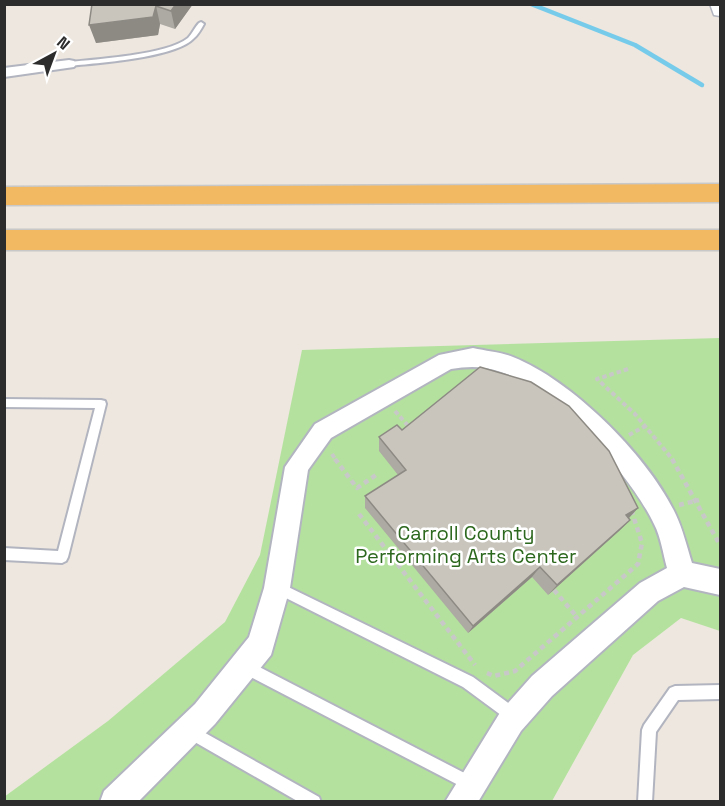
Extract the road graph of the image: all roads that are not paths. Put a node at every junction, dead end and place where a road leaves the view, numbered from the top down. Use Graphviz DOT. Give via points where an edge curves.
graph roads {
  1 [pos="718,4"];
  2 [pos="720,12"];
  3 [pos="201,24"];
  4 [pos="69,64"];
  5 [pos="4,72"];
  6 [pos="720,193"];
  7 [pos="4,196"];
  8 [pos="720,212"];
  9 [pos="4,240"];
  10 [pos="404,240"];
  11 [pos="592,240"];
  12 [pos="720,240"];
  13 [pos="720,255"];
  14 [pos="4,403"];
  15 [pos="4,554"];
  16 [pos="682,574"];
  17 [pos="720,582"];
  18 [pos="277,588"];
  19 [pos="244,666"];
  20 [pos="720,692"];
  21 [pos="515,717"];
  22 [pos="188,730"];
  23 [pos="465,793"];
  24 [pos="118,800"];
  25 [pos="314,801"];
  26 [pos="645,801"];
  1 -- 2 [label="street"];
  3 -- 4 [label="lane" via="182,44"];
  4 -- 5 [label="street"];
  6 -- 7 [label="highway"];
  8 -- 10 [label="highway" via="527,226"];
  9 -- 10 [label="highway"];
  10 -- 11 [label="highway"];
  11 -- 12 [label="highway"];
  11 -- 13 [label="highway"];
  14 -- 15 [label="lane" via="101,404 62,557"];
  16 -- 17 [label="street"];
  16 -- 18 [label="street" via="666,520 612,444 573,406 536,379 507,364 473,357 447,361 323,431 297,467"];
  16 -- 21 [label="street" via="649,592 542,686"];
  18 -- 19 [label="street" via="261,645"];
  18 -- 21 [label="lane" via="468,682"];
  19 -- 22 [label="street"];
  19 -- 23 [label="lane"];
  20 -- 26 [label="lane" via="675,693 662,711 649,730"];
  21 -- 23 [label="street"];
  22 -- 24 [label="street"];
  22 -- 25 [label="lane"];
}
